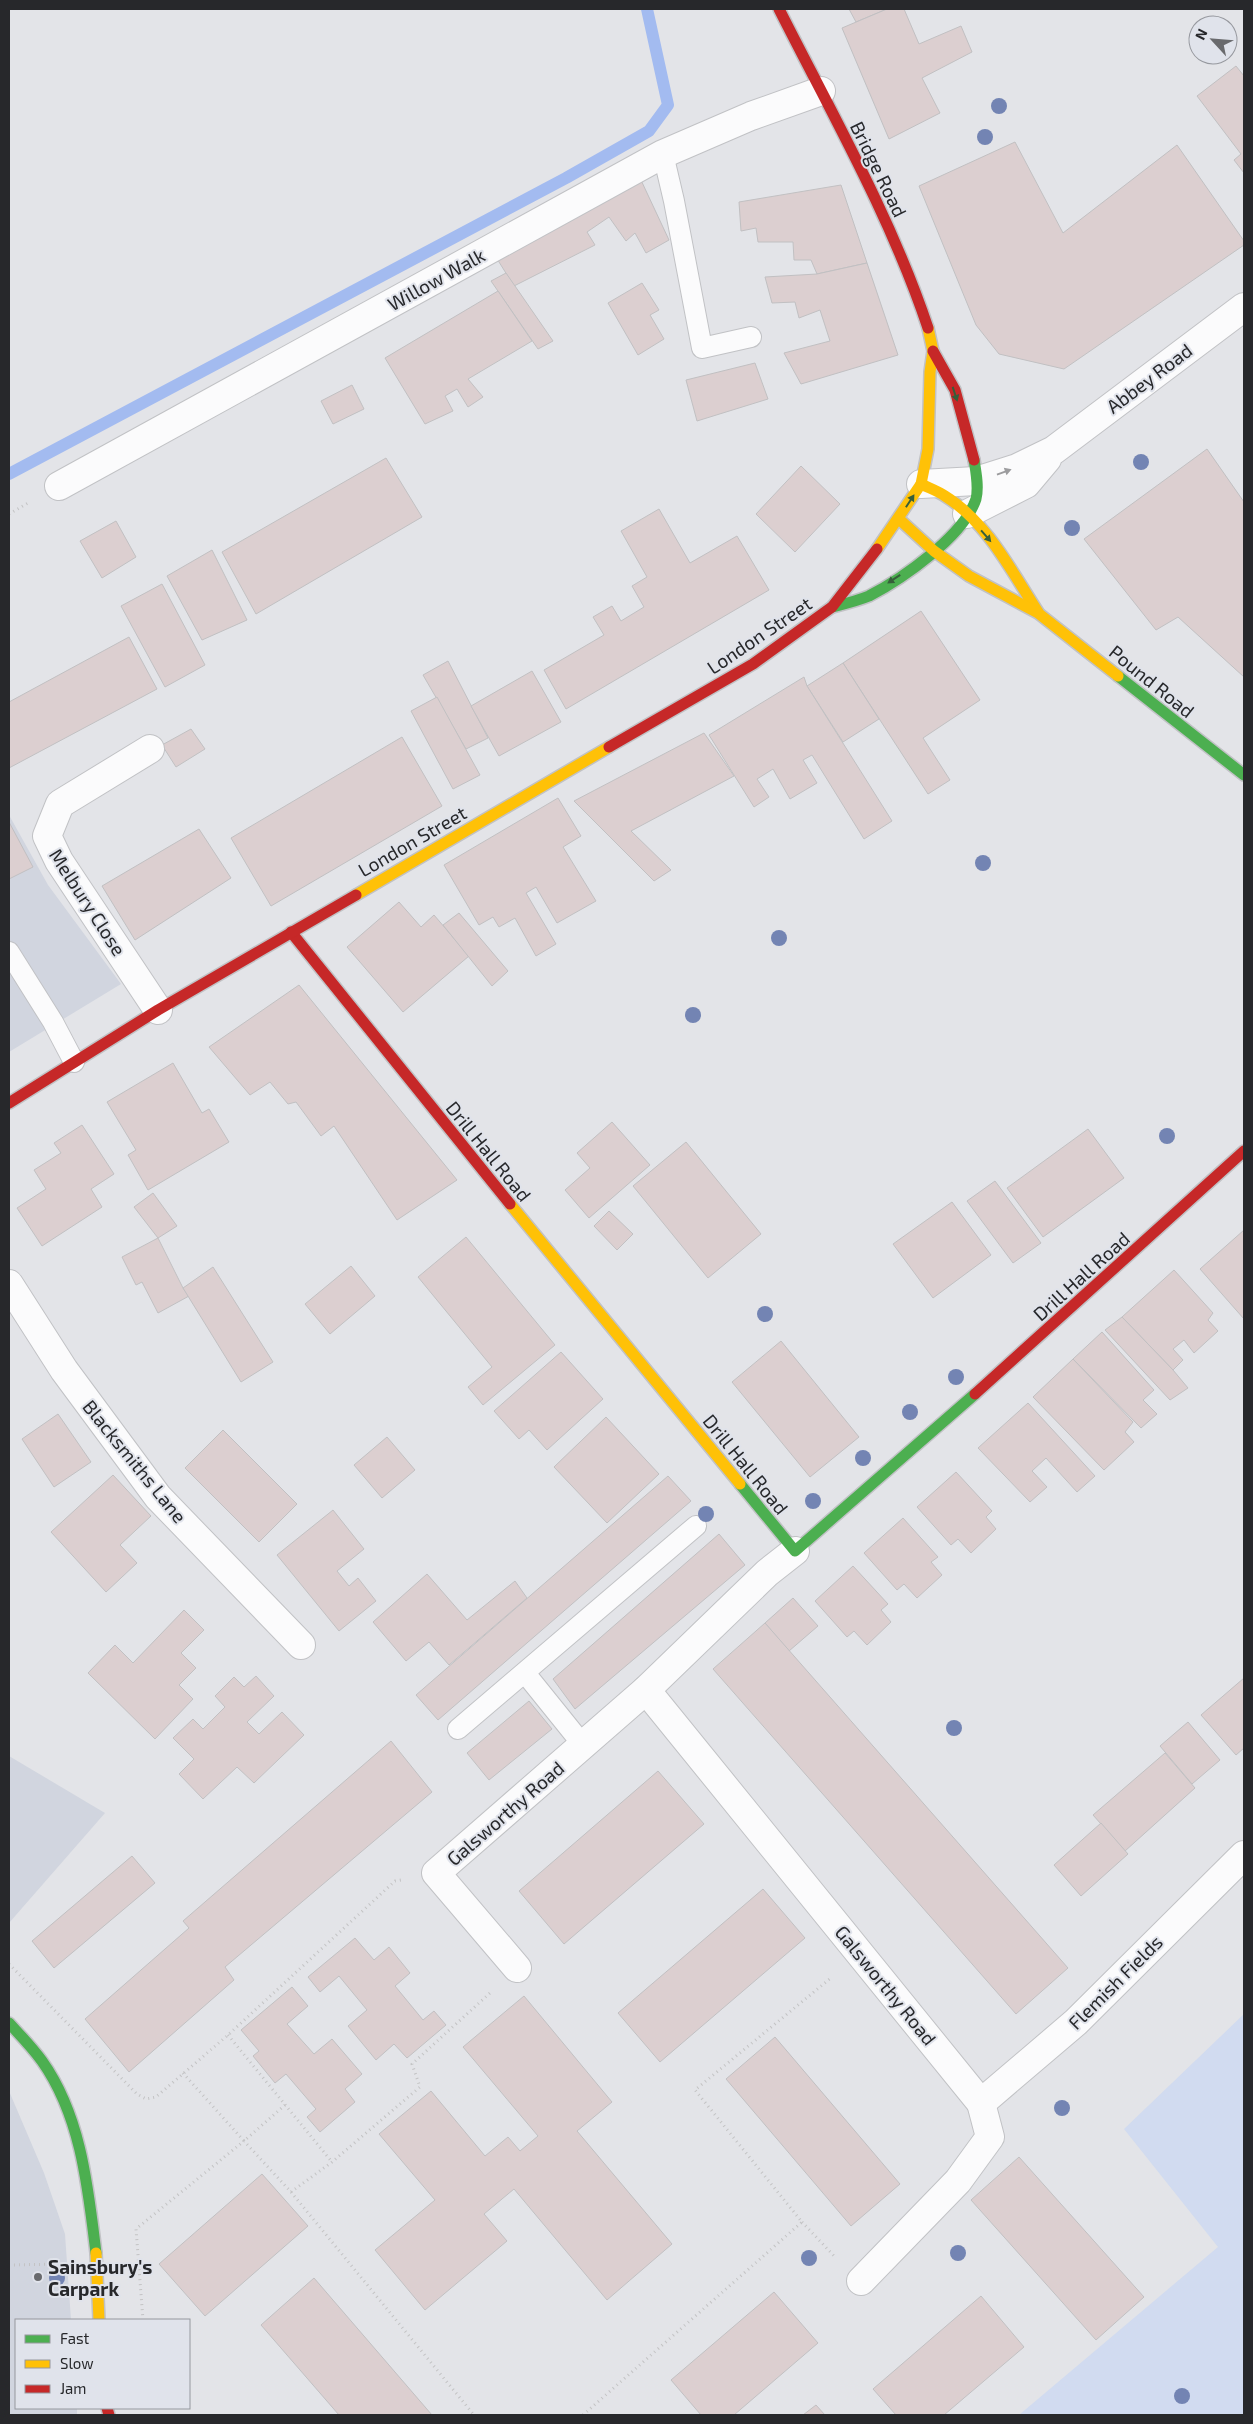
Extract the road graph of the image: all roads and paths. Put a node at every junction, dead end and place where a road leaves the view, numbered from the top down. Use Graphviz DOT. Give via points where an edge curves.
graph roads {
  1 [pos="779,9"];
  2 [pos="821,91"];
  3 [pos="663,154"];
  4 [pos="1244,307"];
  5 [pos="752,337"];
  6 [pos="933,351"];
  7 [pos="1054,450"];
  8 [pos="976,481"];
  9 [pos="921,484"];
  10 [pos="59,486"];
  11 [pos="967,514"];
  12 [pos="899,519"];
  13 [pos="934,551"];
  14 [pos="832,607"];
  15 [pos="1038,613"];
  16 [pos="150,749"];
  17 [pos="1244,775"];
  18 [pos="291,932"];
  19 [pos="9,952"];
  20 [pos="158,1010"];
  21 [pos="74,1062"];
  22 [pos="9,1103"];
  23 [pos="1244,1151"];
  24 [pos="9,1284"];
  25 [pos="696,1526"];
  26 [pos="795,1551"];
  27 [pos="301,1645"];
  28 [pos="525,1673"];
  29 [pos="646,1690"];
  30 [pos="458,1729"];
  31 [pos="583,1745"];
  32 [pos="1244,1855"];
  33 [pos="436,1873"];
  34 [pos="861,1954"];
  35 [pos="9,1964"];
  36 [pos="517,1968"];
  37 [pos="9,2023"];
  38 [pos="228,2035"];
  39 [pos="183,2074"];
  40 [pos="982,2103"];
  41 [pos="285,2104"];
  42 [pos="244,2141"];
  43 [pos="332,2162"];
  44 [pos="291,2192"];
  45 [pos="802,2222"];
  46 [pos="70,2264"];
  47 [pos="9,2266"];
  48 [pos="861,2281"];
  49 [pos="99,2319"];
  50 [pos="143,2319"];
  51 [pos="474,2415"];
  52 [pos="583,2415"];
  1 -- 2 [label="main road, Bridge Road"];
  2 -- 3 [label="street, Willow Walk" via="751,116"];
  2 -- 6 [label="main road, Bridge Road" via="913,282"];
  3 -- 5 [label="lane" via="702,348"];
  3 -- 10 [label="street, Willow Walk"];
  4 -- 7 [label="street, Abbey Road"];
  6 -- 8 [label="main road, Bridge Road, one-way" via="951,380 973,454"];
  6 -- 9 [label="main road, Bridge Road" via="928,449"];
  8 -- 7 [label="street, Abbey Road, one-way" via="1017,468"];
  7 -- 11 [label="street, Abbey Road" via="1026,484"];
  8 -- 9 [label="street, Abbey Road"];
  8 -- 11 [label="main road, Bridge Road" via="976,498"];
  9 -- 11 [label="main road, Pound Road" via="946,496"];
  12 -- 9 [label="main road, Bridge Road, one-way"];
  11 -- 13 [label="main road, Bridge Road"];
  11 -- 15 [label="main road, Pound Road, one-way" via="1000,553"];
  12 -- 13 [label="main road, Pound Road"];
  12 -- 14 [label="main road, London Street"];
  13 -- 14 [label="main road, London Street, one-way" via="867,597"];
  13 -- 15 [label="main road, Pound Road" via="969,576"];
  14 -- 18 [label="main road, London Street" via="753,664"];
  15 -- 17 [label="main road, Pound Road"];
  16 -- 20 [label="street, Melbury Close" via="60,804 47,836 59,861"];
  18 -- 20 [label="main road, London Street"];
  18 -- 26 [label="main road, Drill Hall Road" via="488,1178"];
  19 -- 21 [label="lane"];
  20 -- 21 [label="main road, London Street"];
  21 -- 22 [label="main road, London Street"];
  23 -- 26 [label="main road, Drill Hall Road" via="1029,1347"];
  24 -- 27 [label="street, Blacksmiths Lane" via="64,1370 158,1497"];
  25 -- 28 [label="lane"];
  26 -- 29 [label="street, Galsworthy Road" via="767,1573"];
  28 -- 30 [label="lane"];
  28 -- 31 [label="lane"];
  29 -- 31 [label="street, Galsworthy Road"];
  29 -- 34 [label="street, Galsworthy Road"];
  31 -- 33 [label="street, Galsworthy Road"];
  32 -- 40 [label="street, Flemish Fields" via="1076,2022"];
  33 -- 36 [label="street, Galsworthy Road"];
  33 -- 38 [label="path" via="395,1882"];
  34 -- 40 [label="street, Galsworthy Road"];
  34 -- 45 [label="path" via="695,2090"];
  35 -- 39 [label="path" via="137,2094 146,2099 156,2097"];
  36 -- 43 [label="path" via="412,2064 420,2087"];
  37 -- 49 [label="main road" via="42,2061 69,2112 87,2176 97,2261"];
  38 -- 39 [label="path"];
  38 -- 41 [label="path"];
  39 -- 42 [label="path"];
  40 -- 48 [label="street, Galsworthy Road" via="990,2137 958,2181"];
  41 -- 42 [label="path"];
  41 -- 43 [label="path"];
  42 -- 44 [label="path"];
  42 -- 50 [label="path" via="136,2229"];
  43 -- 44 [label="path"];
  44 -- 51 [label="path"];
  45 -- 48 [label="path"];
  45 -- 52 [label="path"];
  46 -- 47 [label="path"];
}
